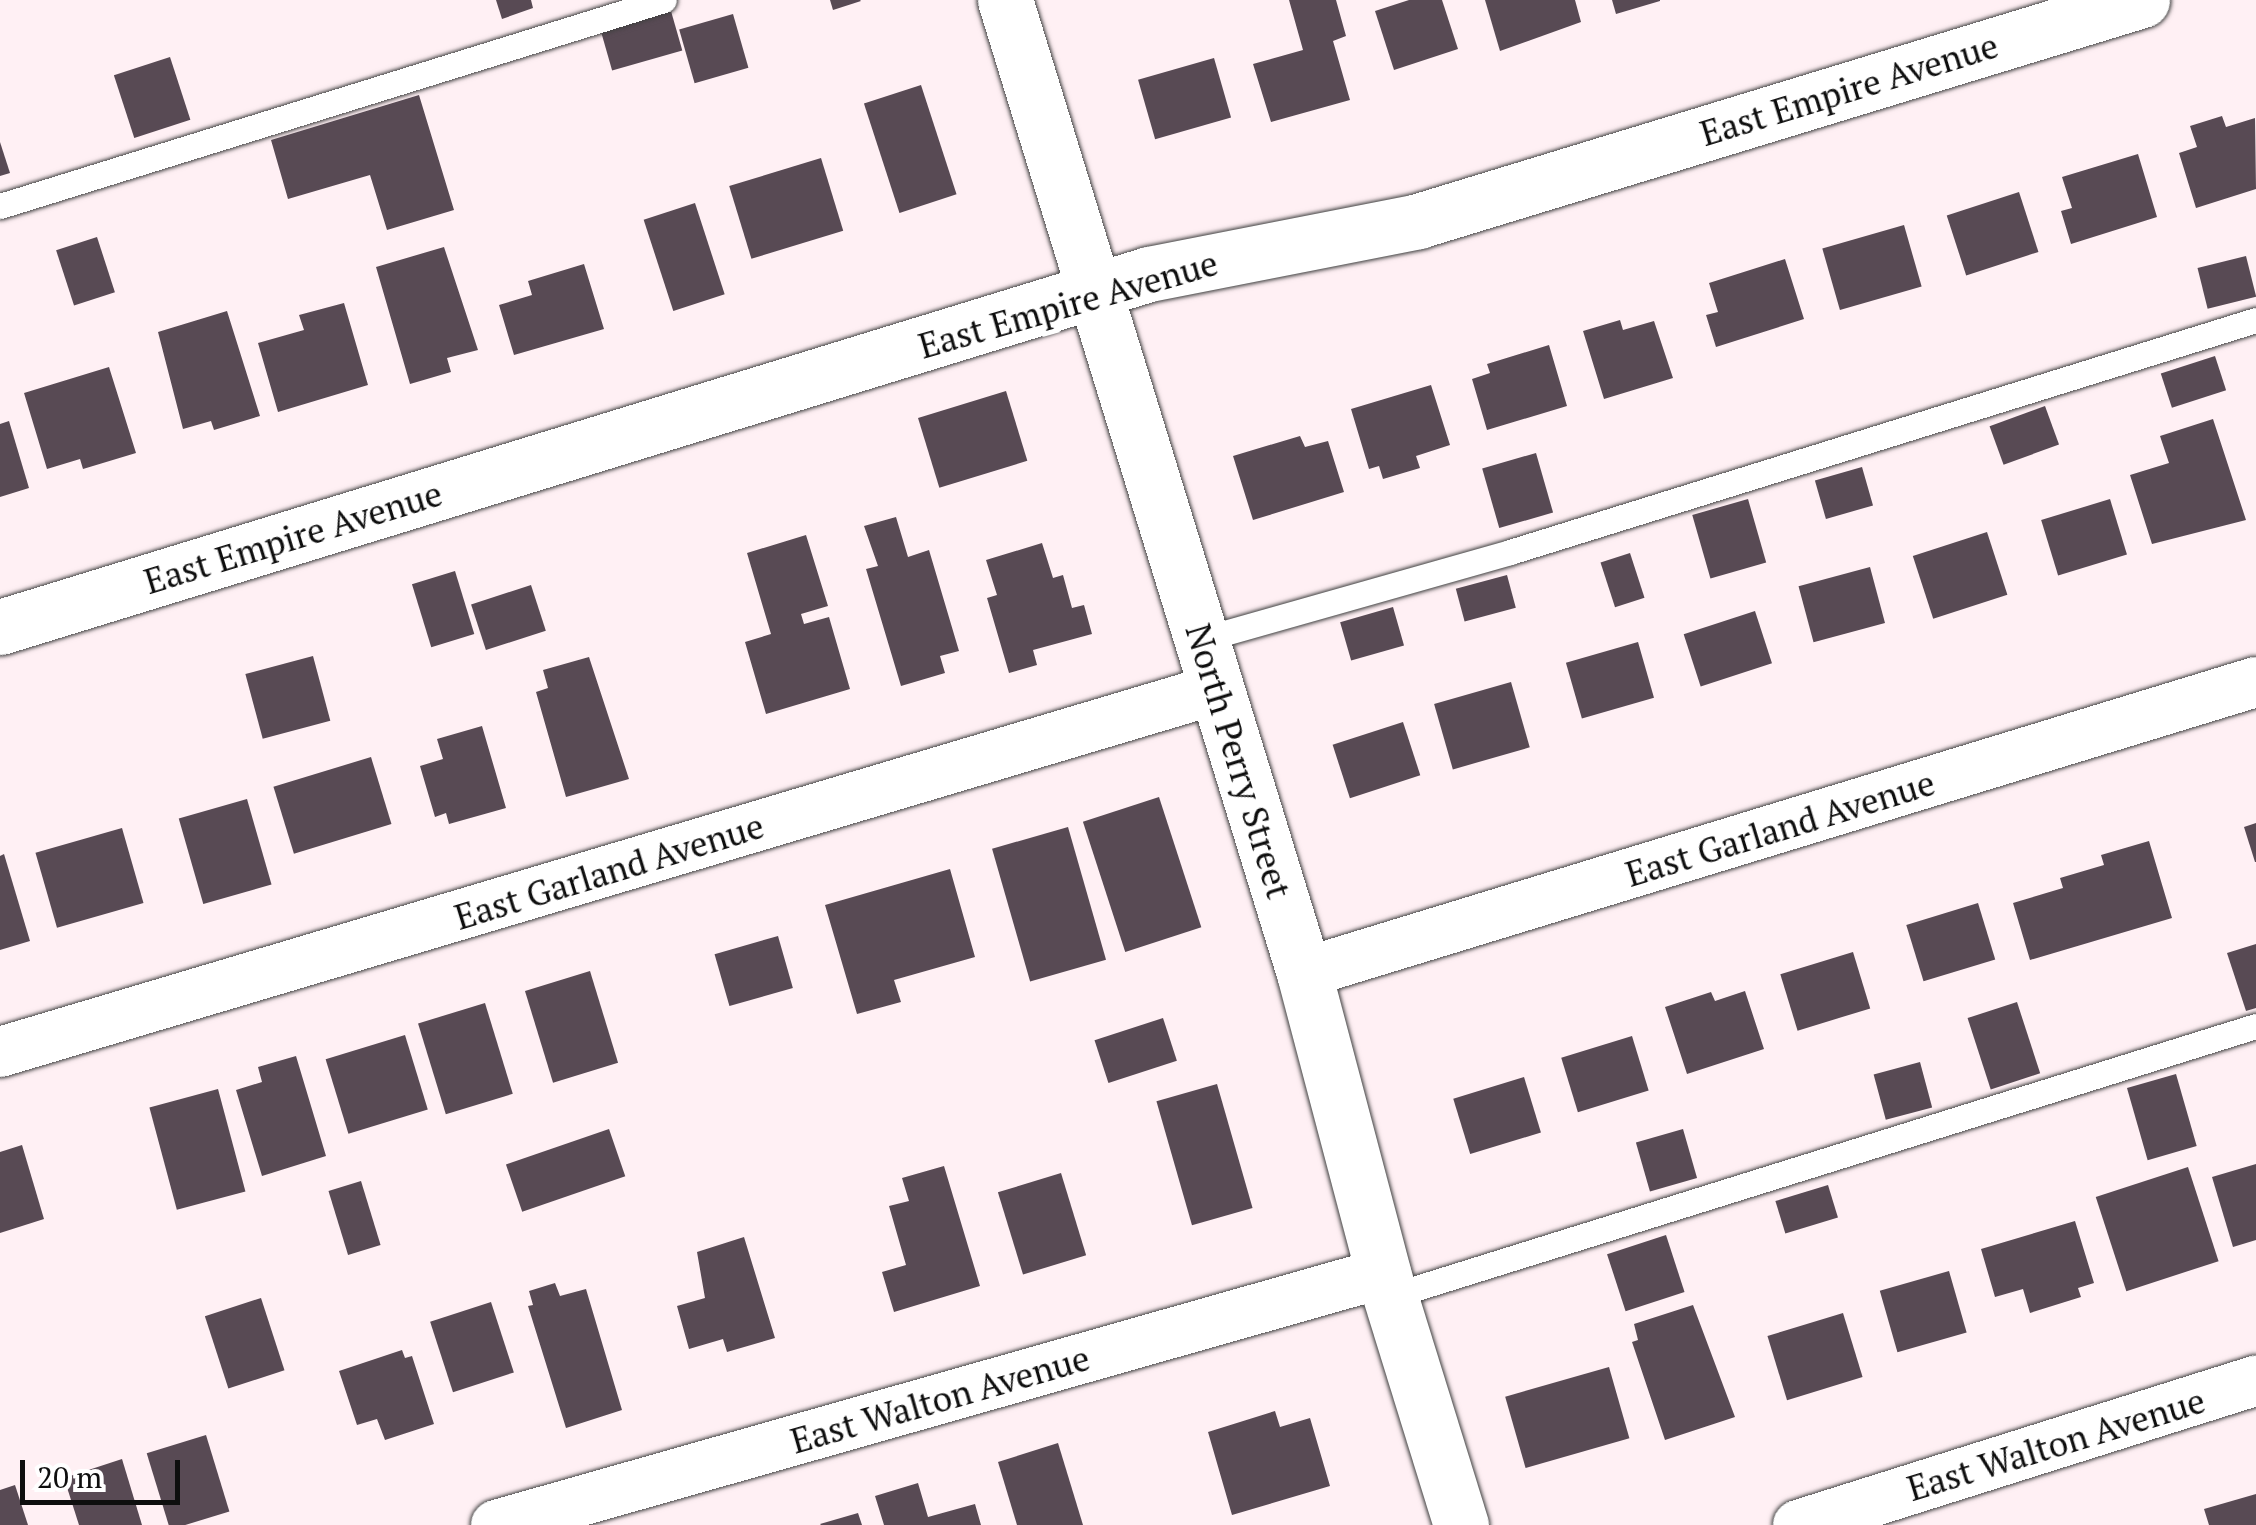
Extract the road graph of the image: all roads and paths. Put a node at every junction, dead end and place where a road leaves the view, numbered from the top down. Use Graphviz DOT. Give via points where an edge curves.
graph roads {
  1 [pos="664,0"];
  2 [pos="1006,0"];
  3 [pos="2142,0"];
  4 [pos="0,206"];
  5 [pos="1098,292"];
  6 [pos="2256,320"];
  7 [pos="0,627"];
  8 [pos="1210,664"];
  9 [pos="2256,682"];
  10 [pos="1304,974"];
  11 [pos="2256,1026"];
  12 [pos="0,1052"];
  13 [pos="1387,1285"];
  14 [pos="2256,1381"];
  15 [pos="496,1525"];
  16 [pos="1460,1525"];
  17 [pos="1798,1525"];
  1 -- 4 [label="lane"];
  2 -- 5 [label="street, North Perry Street"];
  3 -- 5 [label="street, East Empire Avenue" via="1418,220 1149,274"];
  5 -- 7 [label="street, East Empire Avenue"];
  5 -- 8 [label="street, North Perry Street"];
  6 -- 8 [label="lane" via="1510,552"];
  8 -- 10 [label="street, North Perry Street"];
  8 -- 12 [label="street, East Garland Avenue"];
  9 -- 10 [label="street, East Garland Avenue"];
  10 -- 13 [label="street, North Perry Street"];
  11 -- 13 [label="lane"];
  13 -- 15 [label="street, East Walton Avenue"];
  13 -- 16 [label="street, North Perry Street"];
  14 -- 17 [label="street, East Walton Avenue"];
}
